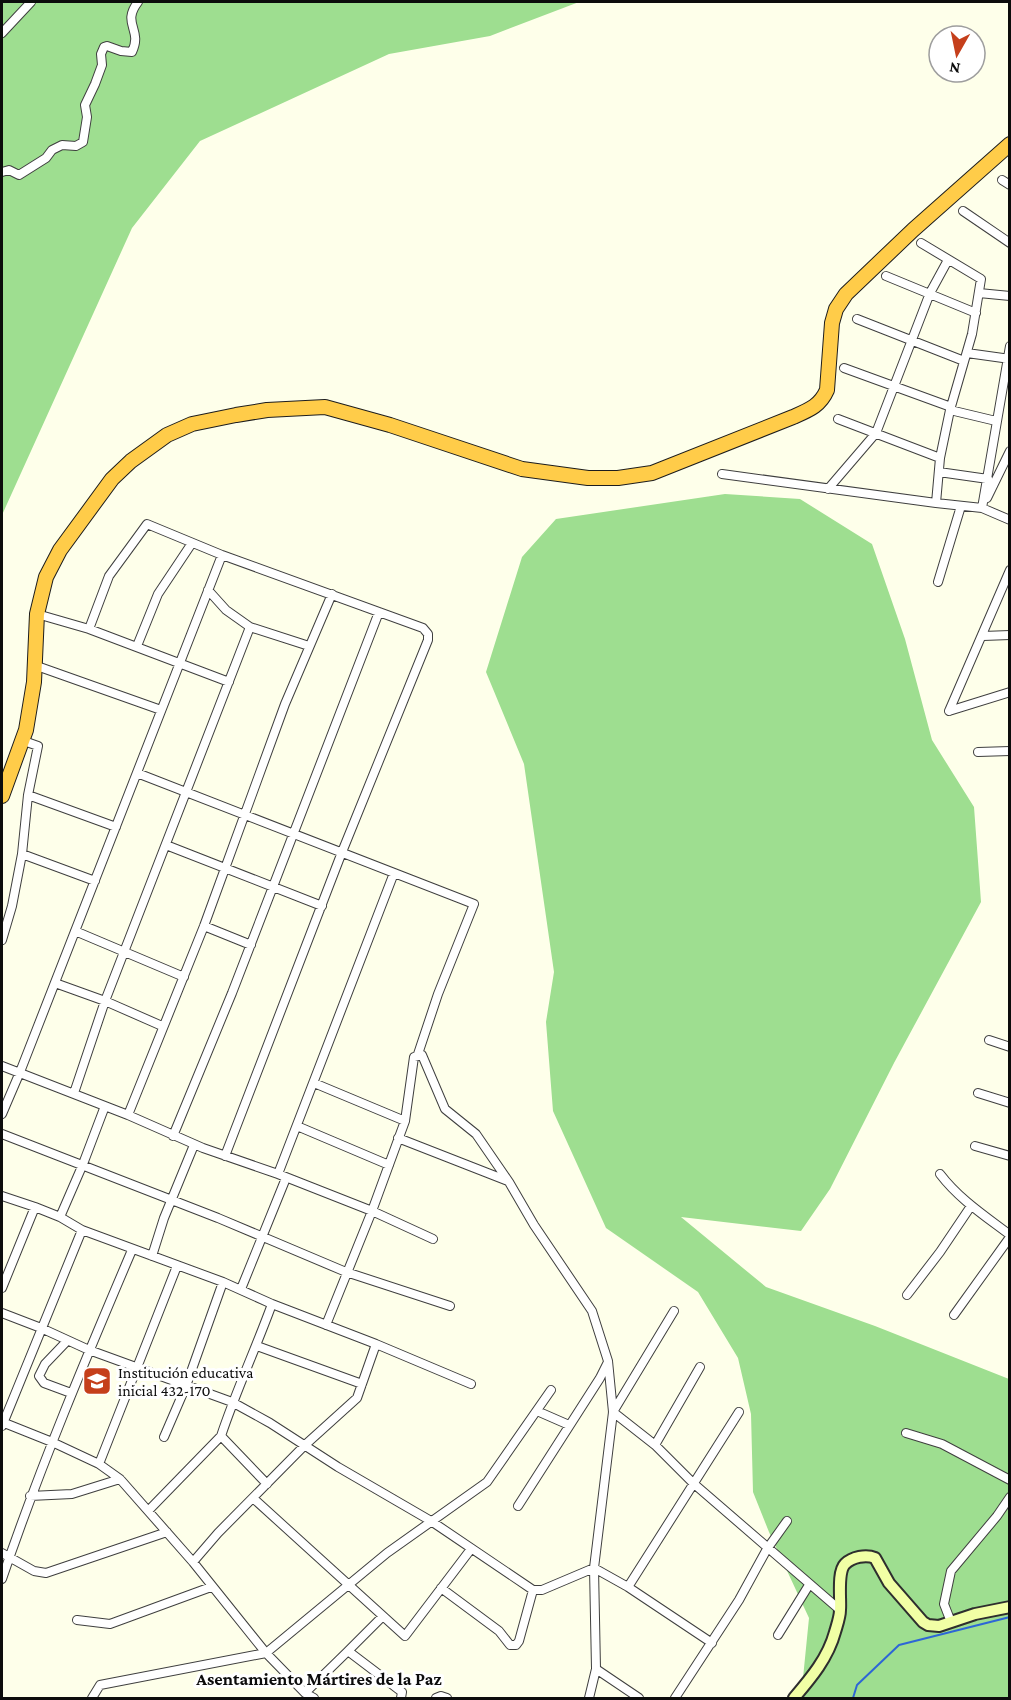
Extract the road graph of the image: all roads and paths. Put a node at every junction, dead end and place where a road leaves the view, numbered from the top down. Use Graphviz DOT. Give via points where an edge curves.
graph roads {
  1 [pos="31,2"];
  2 [pos="138,2"];
  3 [pos="2,33"];
  4 [pos="1010,144"];
  5 [pos="2,172"];
  6 [pos="963,211"];
  7 [pos="921,243"];
  8 [pos="1010,243"];
  9 [pos="948,261"];
  10 [pos="886,276"];
  11 [pos="930,293"];
  12 [pos="979,293"];
  13 [pos="1010,296"];
  14 [pos="976,313"];
  15 [pos="857,319"];
  16 [pos="912,339"];
  17 [pos="1010,346"];
  18 [pos="966,357"];
  19 [pos="1009,359"];
  20 [pos="844,368"];
  21 [pos="895,386"];
  22 [pos="950,408"];
  23 [pos="838,419"];
  24 [pos="996,421"];
  25 [pos="876,433"];
  26 [pos="1010,451"];
  27 [pos="940,458"];
  28 [pos="939,472"];
  29 [pos="722,474"];
  30 [pos="988,479"];
  31 [pos="828,489"];
  32 [pos="936,503"];
  33 [pos="961,506"];
  34 [pos="982,508"];
  35 [pos="1010,520"];
  36 [pos="192,543"];
  37 [pos="222,555"];
  38 [pos="1010,570"];
  39 [pos="938,582"];
  40 [pos="1006,583"];
  41 [pos="208,590"];
  42 [pos="332,594"];
  43 [pos="379,612"];
  44 [pos="37,614"];
  45 [pos="250,627"];
  46 [pos="89,629"];
  47 [pos="1010,635"];
  48 [pos="983,636"];
  49 [pos="137,646"];
  50 [pos="309,646"];
  51 [pos="179,662"];
  52 [pos="34,665"];
  53 [pos="229,682"];
  54 [pos="1010,692"];
  55 [pos="161,710"];
  56 [pos="21,740"];
  57 [pos="1010,751"];
  58 [pos="978,752"];
  59 [pos="136,773"];
  60 [pos="186,793"];
  61 [pos="28,795"];
  62 [pos="2,796"];
  63 [pos="245,817"];
  64 [pos="116,827"];
  65 [pos="293,834"];
  66 [pos="166,845"];
  67 [pos="342,852"];
  68 [pos="22,854"];
  69 [pos="225,869"];
  70 [pos="394,873"];
  71 [pos="95,881"];
  72 [pos="271,888"];
  73 [pos="322,906"];
  74 [pos="204,926"];
  75 [pos="75,931"];
  76 [pos="2,940"];
  77 [pos="251,945"];
  78 [pos="125,952"];
  79 [pos="184,977"];
  80 [pos="54,983"];
  81 [pos="105,1001"];
  82 [pos="162,1026"];
  83 [pos="990,1040"];
  84 [pos="1010,1047"];
  85 [pos="418,1054"];
  86 [pos="2,1066"];
  87 [pos="20,1072"];
  88 [pos="314,1083"];
  89 [pos="74,1094"];
  90 [pos="978,1094"];
  91 [pos="1010,1103"];
  92 [pos="105,1106"];
  93 [pos="2,1114"];
  94 [pos="128,1115"];
  95 [pos="405,1121"];
  96 [pos="297,1126"];
  97 [pos="2,1134"];
  98 [pos="173,1136"];
  99 [pos="398,1138"];
  100 [pos="194,1145"];
  101 [pos="975,1146"];
  102 [pos="225,1156"];
  103 [pos="1010,1156"];
  104 [pos="83,1164"];
  105 [pos="389,1165"];
  106 [pos="278,1174"];
  107 [pos="940,1174"];
  108 [pos="286,1178"];
  109 [pos="509,1182"];
  110 [pos="2,1196"];
  111 [pos="171,1199"];
  112 [pos="971,1206"];
  113 [pos="36,1207"];
  114 [pos="372,1211"];
  115 [pos="60,1217"];
  116 [pos="82,1230"];
  117 [pos="1009,1234"];
  118 [pos="261,1237"];
  119 [pos="433,1239"];
  120 [pos="132,1250"];
  121 [pos="152,1256"];
  122 [pos="177,1266"];
  123 [pos="346,1272"];
  124 [pos="224,1282"];
  125 [pos="2,1288"];
  126 [pos="241,1289"];
  127 [pos="907,1295"];
  128 [pos="272,1304"];
  129 [pos="450,1306"];
  130 [pos="674,1311"];
  131 [pos="2,1313"];
  132 [pos="954,1315"];
  133 [pos="326,1325"];
  134 [pos="41,1328"];
  135 [pos="67,1341"];
  136 [pos="376,1344"];
  137 [pos="257,1346"];
  138 [pos="89,1350"];
  139 [pos="608,1361"];
  140 [pos="700,1366"];
  141 [pos="136,1367"];
  142 [pos="22,1374"];
  143 [pos="39,1376"];
  144 [pos="362,1384"];
  145 [pos="471,1384"];
  146 [pos="186,1386"];
  147 [pos="552,1390"];
  148 [pos="71,1393"];
  149 [pos="232,1402"];
  150 [pos="537,1411"];
  151 [pos="613,1412"];
  152 [pos="739,1412"];
  153 [pos="2,1424"];
  154 [pos="569,1425"];
  155 [pos="906,1433"];
  156 [pos="222,1436"];
  157 [pos="164,1437"];
  158 [pos="52,1442"];
  159 [pos="304,1445"];
  160 [pos="655,1445"];
  161 [pos="99,1464"];
  162 [pos="120,1479"];
  163 [pos="1010,1480"];
  164 [pos="693,1483"];
  165 [pos="267,1484"];
  166 [pos="30,1496"];
  167 [pos="1010,1497"];
  168 [pos="253,1498"];
  169 [pos="518,1506"];
  170 [pos="148,1510"];
  171 [pos="431,1521"];
  172 [pos="787,1521"];
  173 [pos="167,1532"];
  174 [pos="471,1549"];
  175 [pos="767,1549"];
  176 [pos="5,1554"];
  177 [pos="193,1562"];
  178 [pos="594,1568"];
  179 [pos="2,1579"];
  180 [pos="347,1585"];
  181 [pos="809,1585"];
  182 [pos="211,1587"];
  183 [pos="628,1587"];
  184 [pos="441,1588"];
  185 [pos="533,1590"];
  186 [pos="1010,1607"];
  187 [pos="840,1610"];
  188 [pos="382,1617"];
  189 [pos="76,1620"];
  190 [pos="951,1622"];
  191 [pos="778,1635"];
  192 [pos="712,1643"];
  193 [pos="348,1651"];
  194 [pos="266,1653"];
  195 [pos="596,1669"];
  196 [pos="304,1693"];
  197 [pos="92,1698"];
  198 [pos="314,1698"];
  199 [pos="401,1698"];
  200 [pos="436,1698"];
  201 [pos="447,1698"];
  202 [pos="589,1698"];
  203 [pos="639,1698"];
  204 [pos="675,1698"];
  205 [pos="794,1698"];
  1 -- 3 [label="street"];
  2 -- 5 [label="street" via="130,16 136,39 132,52 107,46 101,54 102,64 85,105 87,117 80,145 62,145 19,175 9,170"];
  4 -- 44 [label="highway" via="846,294 832,323 828,390 813,408 652,473 618,478 522,470 325,407 267,410 192,424 151,446 112,479 60,550 46,577"];
  6 -- 8 [label="street"];
  7 -- 9 [label="street"];
  9 -- 11 [label="street"];
  9 -- 12 [label="street" via="981,279"];
  10 -- 11 [label="street"];
  11 -- 14 [label="street"];
  11 -- 16 [label="street"];
  12 -- 13 [label="street"];
  12 -- 14 [label="street"];
  14 -- 18 [label="street"];
  15 -- 16 [label="street"];
  16 -- 18 [label="street"];
  16 -- 21 [label="street"];
  17 -- 19 [label="street"];
  18 -- 19 [label="street"];
  18 -- 22 [label="street"];
  19 -- 24 [label="street"];
  20 -- 21 [label="street"];
  21 -- 22 [label="street"];
  21 -- 25 [label="street"];
  22 -- 24 [label="street"];
  22 -- 27 [label="street"];
  23 -- 25 [label="street"];
  24 -- 30 [label="street"];
  25 -- 27 [label="street"];
  25 -- 31 [label="street"];
  26 -- 34 [label="street"];
  27 -- 28 [label="street"];
  28 -- 30 [label="street"];
  28 -- 32 [label="street"];
  29 -- 31 [label="street"];
  30 -- 34 [label="street"];
  31 -- 32 [label="street"];
  32 -- 33 [label="street"];
  33 -- 34 [label="street"];
  33 -- 39 [label="street"];
  34 -- 35 [label="street"];
  36 -- 37 [label="street"];
  36 -- 46 [label="street" via="147,524 109,576"];
  36 -- 49 [label="street" via="158,594"];
  37 -- 41 [label="street"];
  37 -- 42 [label="street"];
  38 -- 40 [label="street"];
  40 -- 48 [label="street"];
  41 -- 45 [label="street" via="226,610"];
  41 -- 51 [label="street"];
  42 -- 43 [label="street"];
  42 -- 50 [label="street"];
  43 -- 65 [label="street"];
  43 -- 67 [label="street" via="423,628 428,640"];
  44 -- 46 [label="street"];
  44 -- 52 [label="highway"];
  45 -- 50 [label="street"];
  45 -- 53 [label="street"];
  46 -- 49 [label="street"];
  47 -- 48 [label="street"];
  48 -- 54 [label="street" via="949,711"];
  49 -- 51 [label="street"];
  50 -- 63 [label="street"];
  51 -- 53 [label="street"];
  51 -- 55 [label="street"];
  52 -- 55 [label="street"];
  52 -- 56 [label="highway" via="26,730"];
  53 -- 60 [label="street"];
  55 -- 59 [label="street"];
  56 -- 61 [label="street" via="38,746"];
  56 -- 62 [label="highway"];
  57 -- 58 [label="street"];
  59 -- 60 [label="street"];
  59 -- 64 [label="street"];
  60 -- 63 [label="street"];
  60 -- 66 [label="street"];
  61 -- 64 [label="street"];
  61 -- 68 [label="street"];
  63 -- 65 [label="street"];
  63 -- 69 [label="street"];
  64 -- 71 [label="street"];
  65 -- 67 [label="street"];
  65 -- 72 [label="street"];
  66 -- 69 [label="street"];
  66 -- 78 [label="street"];
  67 -- 70 [label="street"];
  67 -- 73 [label="street"];
  68 -- 71 [label="street"];
  68 -- 76 [label="street"];
  69 -- 72 [label="street"];
  69 -- 74 [label="street"];
  70 -- 85 [label="street" via="474,904"];
  70 -- 88 [label="street"];
  71 -- 75 [label="street"];
  72 -- 73 [label="street"];
  72 -- 77 [label="street"];
  73 -- 102 [label="street"];
  74 -- 77 [label="street"];
  74 -- 79 [label="street"];
  75 -- 78 [label="street"];
  75 -- 80 [label="street"];
  77 -- 98 [label="street"];
  78 -- 79 [label="street"];
  78 -- 81 [label="street"];
  79 -- 82 [label="street"];
  80 -- 81 [label="street"];
  80 -- 87 [label="street"];
  81 -- 82 [label="street"];
  81 -- 89 [label="street"];
  82 -- 94 [label="street"];
  83 -- 84 [label="street"];
  85 -- 95 [label="street" via="414,1056"];
  85 -- 109 [label="street" via="424,1057 445,1109 476,1134"];
  86 -- 87 [label="street"];
  87 -- 89 [label="street"];
  87 -- 93 [label="street"];
  88 -- 95 [label="street"];
  88 -- 96 [label="street"];
  89 -- 92 [label="street"];
  90 -- 91 [label="street"];
  92 -- 94 [label="street"];
  92 -- 104 [label="street"];
  94 -- 98 [label="street"];
  95 -- 99 [label="street"];
  96 -- 105 [label="street"];
  96 -- 106 [label="street"];
  97 -- 104 [label="street"];
  98 -- 100 [label="street"];
  99 -- 105 [label="street"];
  99 -- 109 [label="street"];
  100 -- 102 [label="street"];
  100 -- 111 [label="street"];
  101 -- 103 [label="street"];
  102 -- 106 [label="street"];
  104 -- 111 [label="street"];
  104 -- 115 [label="street"];
  105 -- 114 [label="street"];
  106 -- 108 [label="street"];
  107 -- 112 [label="street"];
  108 -- 114 [label="street"];
  108 -- 118 [label="street"];
  109 -- 139 [label="street" via="592,1311"];
  110 -- 113 [label="street"];
  111 -- 118 [label="street"];
  111 -- 121 [label="street"];
  112 -- 117 [label="street"];
  112 -- 127 [label="street"];
  113 -- 115 [label="street"];
  113 -- 125 [label="street"];
  114 -- 119 [label="street"];
  114 -- 123 [label="street"];
  115 -- 116 [label="street"];
  116 -- 120 [label="street"];
  116 -- 134 [label="street"];
  117 -- 132 [label="street"];
  118 -- 123 [label="street"];
  118 -- 126 [label="street"];
  120 -- 121 [label="street"];
  120 -- 138 [label="street"];
  121 -- 122 [label="street"];
  122 -- 124 [label="street"];
  122 -- 141 [label="street"];
  123 -- 129 [label="street"];
  123 -- 133 [label="street"];
  124 -- 126 [label="street"];
  124 -- 146 [label="street"];
  126 -- 128 [label="street"];
  128 -- 133 [label="street"];
  128 -- 137 [label="street"];
  130 -- 151 [label="street"];
  131 -- 134 [label="street"];
  133 -- 136 [label="street"];
  134 -- 135 [label="street"];
  134 -- 142 [label="street"];
  135 -- 138 [label="street"];
  135 -- 143 [label="street"];
  136 -- 144 [label="street"];
  136 -- 145 [label="street"];
  137 -- 144 [label="street"];
  137 -- 149 [label="street"];
  138 -- 141 [label="street"];
  138 -- 148 [label="street"];
  139 -- 151 [label="street"];
  139 -- 154 [label="street"];
  140 -- 160 [label="street"];
  141 -- 146 [label="street"];
  141 -- 161 [label="street"];
  142 -- 143 [label="street"];
  142 -- 153 [label="street"];
  143 -- 148 [label="street" via="44,1383"];
  144 -- 159 [label="street" via="357,1398"];
  146 -- 149 [label="street"];
  146 -- 157 [label="street"];
  147 -- 150 [label="street"];
  148 -- 158 [label="street"];
  149 -- 156 [label="street"];
  149 -- 159 [label="street"];
  150 -- 154 [label="street"];
  150 -- 171 [label="street" via="487,1482"];
  151 -- 160 [label="street"];
  151 -- 178 [label="street"];
  152 -- 164 [label="street"];
  153 -- 158 [label="street"];
  154 -- 169 [label="street"];
  155 -- 163 [label="street" via="942,1444"];
  156 -- 165 [label="street"];
  156 -- 170 [label="street"];
  158 -- 161 [label="street"];
  158 -- 166 [label="street"];
  159 -- 165 [label="street"];
  159 -- 171 [label="street"];
  160 -- 164 [label="street"];
  161 -- 162 [label="street"];
  162 -- 166 [label="street" via="72,1494"];
  162 -- 170 [label="street"];
  164 -- 175 [label="street"];
  164 -- 183 [label="street"];
  165 -- 168 [label="street"];
  166 -- 176 [label="street"];
  167 -- 190 [label="street" via="951,1571 944,1604"];
  168 -- 177 [label="street"];
  168 -- 180 [label="street"];
  170 -- 173 [label="street"];
  171 -- 174 [label="street"];
  171 -- 180 [label="street"];
  172 -- 175 [label="street"];
  173 -- 176 [label="street" via="46,1573 34,1571"];
  173 -- 177 [label="street"];
  174 -- 184 [label="street"];
  174 -- 185 [label="street"];
  175 -- 181 [label="street"];
  175 -- 192 [label="street"];
  176 -- 179 [label="street"];
  177 -- 182 [label="street"];
  178 -- 183 [label="street"];
  178 -- 185 [label="street" via="543,1590"];
  178 -- 195 [label="street"];
  180 -- 188 [label="street"];
  180 -- 194 [label="street"];
  181 -- 187 [label="street"];
  181 -- 191 [label="street"];
  182 -- 189 [label="street" via="110,1624"];
  182 -- 194 [label="street"];
  183 -- 192 [label="street"];
  184 -- 185 [label="street" via="499,1631 510,1645 519,1641"];
  184 -- 188 [label="street" via="405,1636"];
  186 -- 190 [label="street"];
  187 -- 190 [label="street" via="844,1565 865,1555 879,1562 889,1583 923,1622 934,1626"];
  187 -- 205 [label="street" via="827,1654"];
  188 -- 193 [label="street"];
  192 -- 204 [label="street"];
  193 -- 196 [label="street"];
  193 -- 199 [label="street" via="402,1692"];
  194 -- 196 [label="street"];
  194 -- 197 [label="street" via="100,1685"];
  195 -- 202 [label="street"];
  195 -- 203 [label="street"];
  196 -- 198 [label="street"];
  200 -- 201 [label="street"];
}
